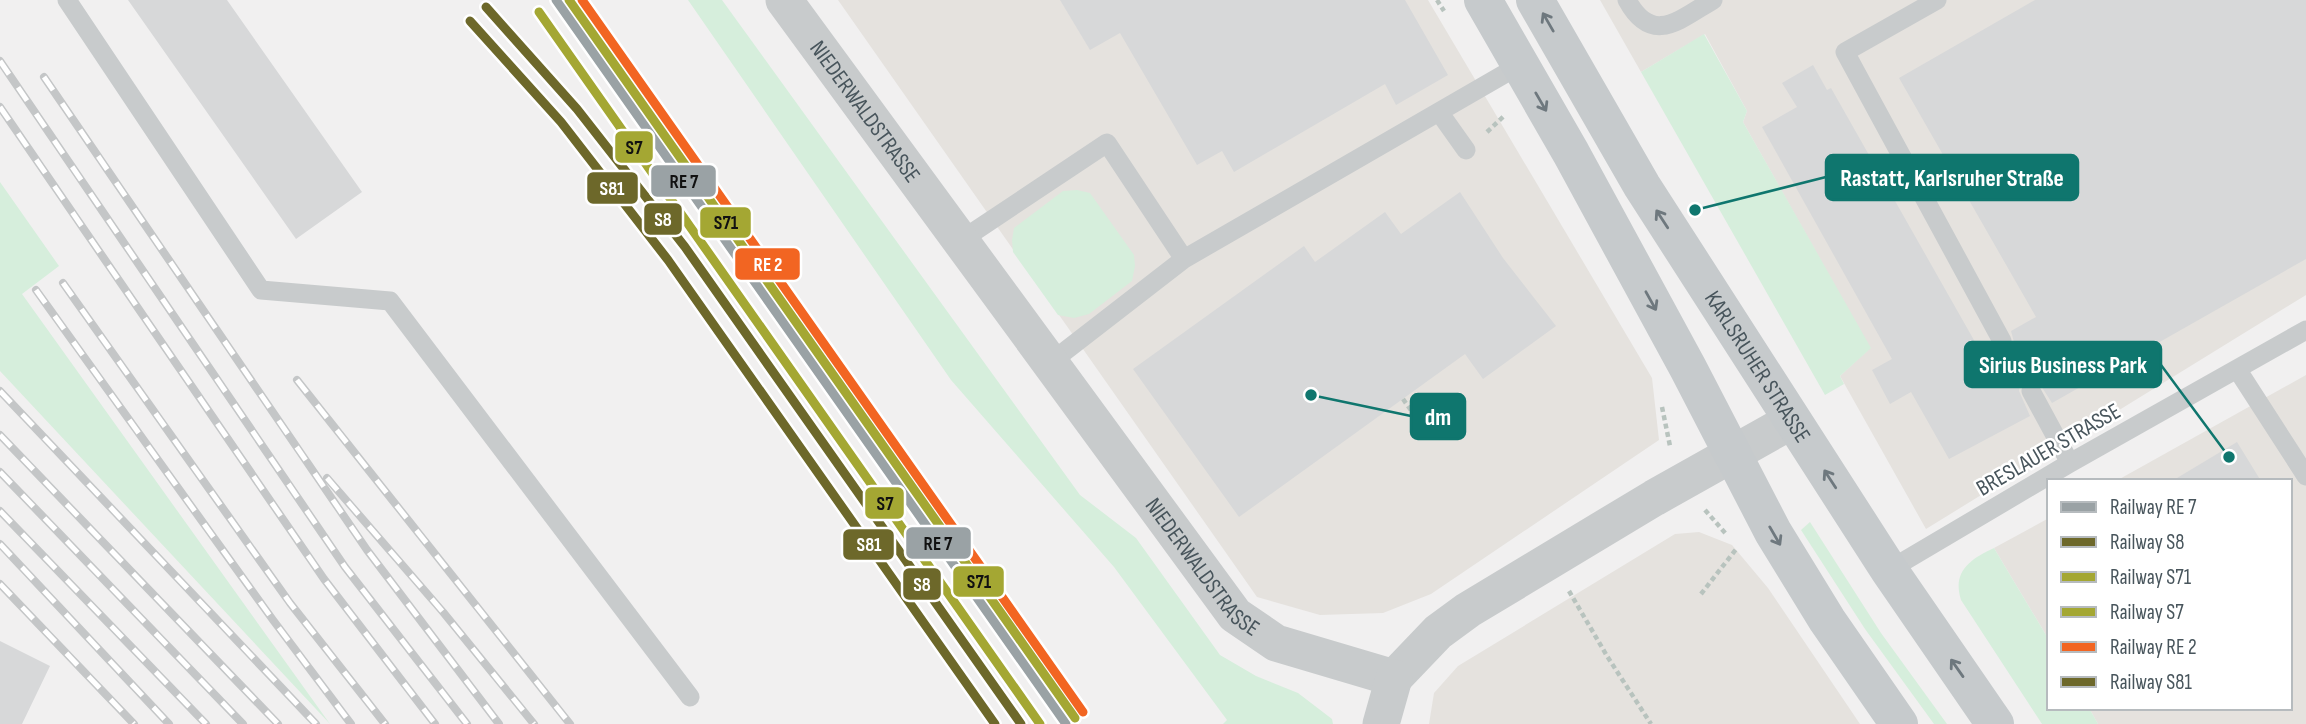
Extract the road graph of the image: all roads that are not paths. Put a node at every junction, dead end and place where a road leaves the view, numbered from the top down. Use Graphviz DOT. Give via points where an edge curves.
graph roads {
  1 [pos="67,0"];
  2 [pos="784,0"];
  3 [pos="1483,0"];
  4 [pos="1535,0"];
  5 [pos="1627,0"];
  6 [pos="1713,0"];
  7 [pos="1937,0"];
  8 [pos="1520,65"];
  9 [pos="1439,112"];
  10 [pos="1466,150"];
  11 [pos="960,240"];
  12 [pos="1184,259"];
  13 [pos="2306,330"];
  14 [pos="2002,341"];
  15 [pos="1051,362"];
  16 [pos="2237,369"];
  17 [pos="2031,391"];
  18 [pos="1791,421"];
  19 [pos="1733,453"];
  20 [pos="2070,463"];
  21 [pos="2306,476"];
  22 [pos="1889,570"];
  23 [pos="1394,678"];
  24 [pos="690,697"];
  25 [pos="1381,724"];
  26 [pos="1899,724"];
  27 [pos="1995,724"];
  1 -- 24 [label="lane" via="261,290 390,301"];
  2 -- 11 [label="street, NIEDERWALDSTRASSE"];
  3 -- 8 [label="main road"];
  18 -- 4 [label="main road, KARLSRUHER STRASSE, one-way" via="1642,187"];
  5 -- 6 [label="lane" via="1645,23 1658,27"];
  7 -- 14 [label="lane" via="1845,51"];
  8 -- 9 [label="lane"];
  8 -- 19 [label="main road, one-way"];
  9 -- 10 [label="lane"];
  9 -- 12 [label="lane"];
  11 -- 12 [label="lane" via="1107,143"];
  11 -- 15 [label="street, NIEDERWALDSTRASSE"];
  12 -- 15 [label="lane"];
  13 -- 16 [label="lane, BRESLAUER STRASSE"];
  15 -- 23 [label="street, NIEDERWALDSTRASSE" via="1235,615 1276,643"];
  16 -- 20 [label="lane, BRESLAUER STRASSE"];
  16 -- 21 [label="lane"];
  17 -- 20 [label="lane"];
  18 -- 19 [label="street"];
  22 -- 18 [label="main road, KARLSRUHER STRASSE, one-way"];
  19 -- 23 [label="street" via="1468,610 1438,632"];
  19 -- 26 [label="main road, one-way" via="1779,543"];
  20 -- 22 [label="lane, BRESLAUER STRASSE"];
  27 -- 22 [label="main road, KARLSRUHER STRASSE, one-way"];
  23 -- 25 [label="street"];
}
